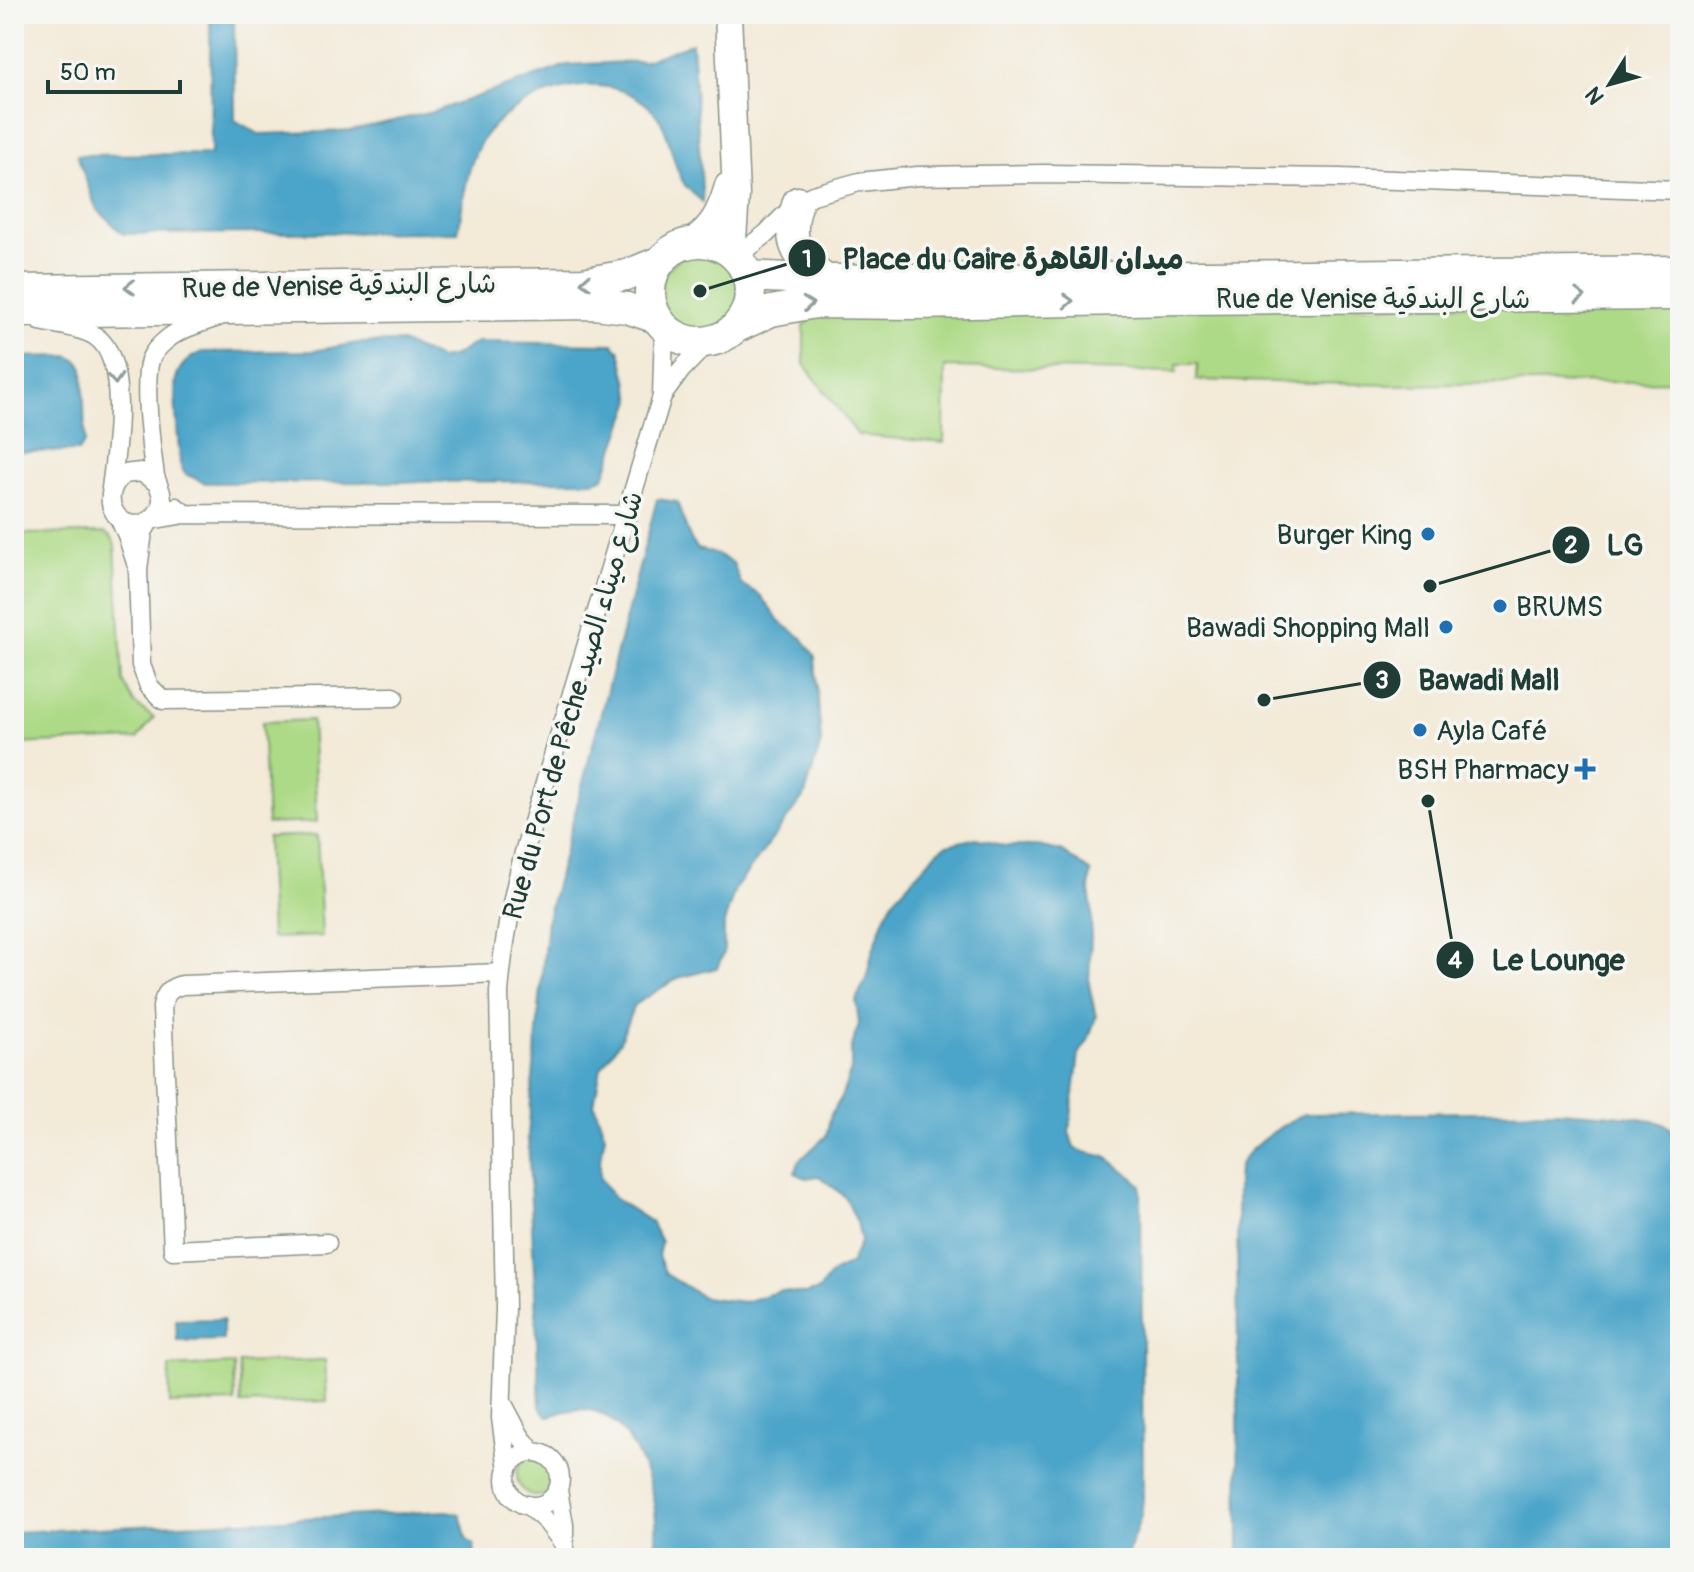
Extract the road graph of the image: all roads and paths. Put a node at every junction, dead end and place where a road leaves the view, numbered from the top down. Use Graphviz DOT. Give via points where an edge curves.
graph roads {
  1 [pos="728,14"];
  2 [pos="734,167"];
  3 [pos="1680,190"];
  4 [pos="798,202"];
  5 [pos="693,241"];
  6 [pos="661,261"];
  7 [pos="740,264"];
  8 [pos="1680,271"];
  9 [pos="826,280"];
  10 [pos="14,290"];
  11 [pos="1680,295"];
  12 [pos="235,310"];
  13 [pos="14,313"];
  14 [pos="661,323"];
  15 [pos="721,335"];
  16 [pos="662,396"];
  17 [pos="158,486"];
  18 [pos="111,488"];
  19 [pos="185,514"];
  20 [pos="628,515"];
  21 [pos="119,518"];
  22 [pos="150,520"];
  23 [pos="138,569"];
  24 [pos="394,697"];
  25 [pos="501,973"];
  26 [pos="327,1243"];
  27 [pos="502,1401"];
  28 [pos="532,1451"];
  29 [pos="508,1470"];
  30 [pos="558,1490"];
  31 [pos="528,1505"];
  32 [pos="564,1550"];
  1 -- 2 [label="main road"];
  2 -- 5 [label="main road" via="720,213"];
  2 -- 7 [label="main road"];
  3 -- 4 [label="street" via="1060,174 918,176 834,187"];
  4 -- 7 [label="street"];
  4 -- 9 [label="main road" via="791,223 794,246"];
  5 -- 6 [label="main road"];
  5 -- 7 [label="main road" via="713,244"];
  6 -- 10 [label="main road, Rue de Venise شارع البندقية, one-way" via="627,275 583,283"];
  6 -- 14 [label="main road" via="649,291"];
  7 -- 9 [label="main road, Rue de Venise شارع البندقية"];
  7 -- 15 [label="main road" via="749,300 744,316"];
  8 -- 9 [label="main road, Rue de Venise شارع البندقية"];
  15 -- 11 [label="main road, Rue de Venise شارع البندقية, one-way" via="771,311 815,303"];
  12 -- 13 [label="main road, Rue de Venise شارع البندقية"];
  12 -- 14 [label="main road, Rue de Venise شارع البندقية" via="595,304 627,308"];
  12 -- 17 [label="street" via="167,338 151,357 151,445"];
  13 -- 18 [label="street, one-way" via="92,333 108,350 118,438"];
  14 -- 15 [label="main road" via="692,342"];
  14 -- 16 [label="street, Rue du Port de Pêche شارع ميناء الصيد"];
  15 -- 16 [label="street, Rue du Port de Pêche شارع ميناء الصيد" via="681,370"];
  16 -- 20 [label="street, Rue du Port de Pêche شارع ميناء الصيد"];
  17 -- 18 [label="street" via="150,476 132,472"];
  17 -- 19 [label="street"];
  17 -- 22 [label="street" via="160,507"];
  18 -- 21 [label="street" via="110,505"];
  19 -- 20 [label="street"];
  19 -- 22 [label="street"];
  20 -- 25 [label="street, Rue du Port de Pêche شارع ميناء الصيد" via="525,849"];
  21 -- 22 [label="street" via="134,524"];
  21 -- 23 [label="street"];
  22 -- 23 [label="street"];
  23 -- 24 [label="street" via="141,665 149,686 163,700"];
  25 -- 26 [label="street" via="183,985 166,994 162,1007 173,1250"];
  25 -- 27 [label="street, Rue du Port de Pêche شارع ميناء الصيد"];
  27 -- 28 [label="street, Rue du Port de Pêche شارع ميناء الصيد"];
  27 -- 29 [label="street, Rue du Port de Pêche شارع ميناء الصيد" via="501,1436"];
  28 -- 29 [label="street" via="517,1457"];
  28 -- 30 [label="street" via="543,1453 558,1468"];
  29 -- 31 [label="street" via="509,1489"];
  30 -- 31 [label="street" via="543,1504"];
  30 -- 32 [label="street"];
  31 -- 32 [label="street" via="547,1522"];
}
